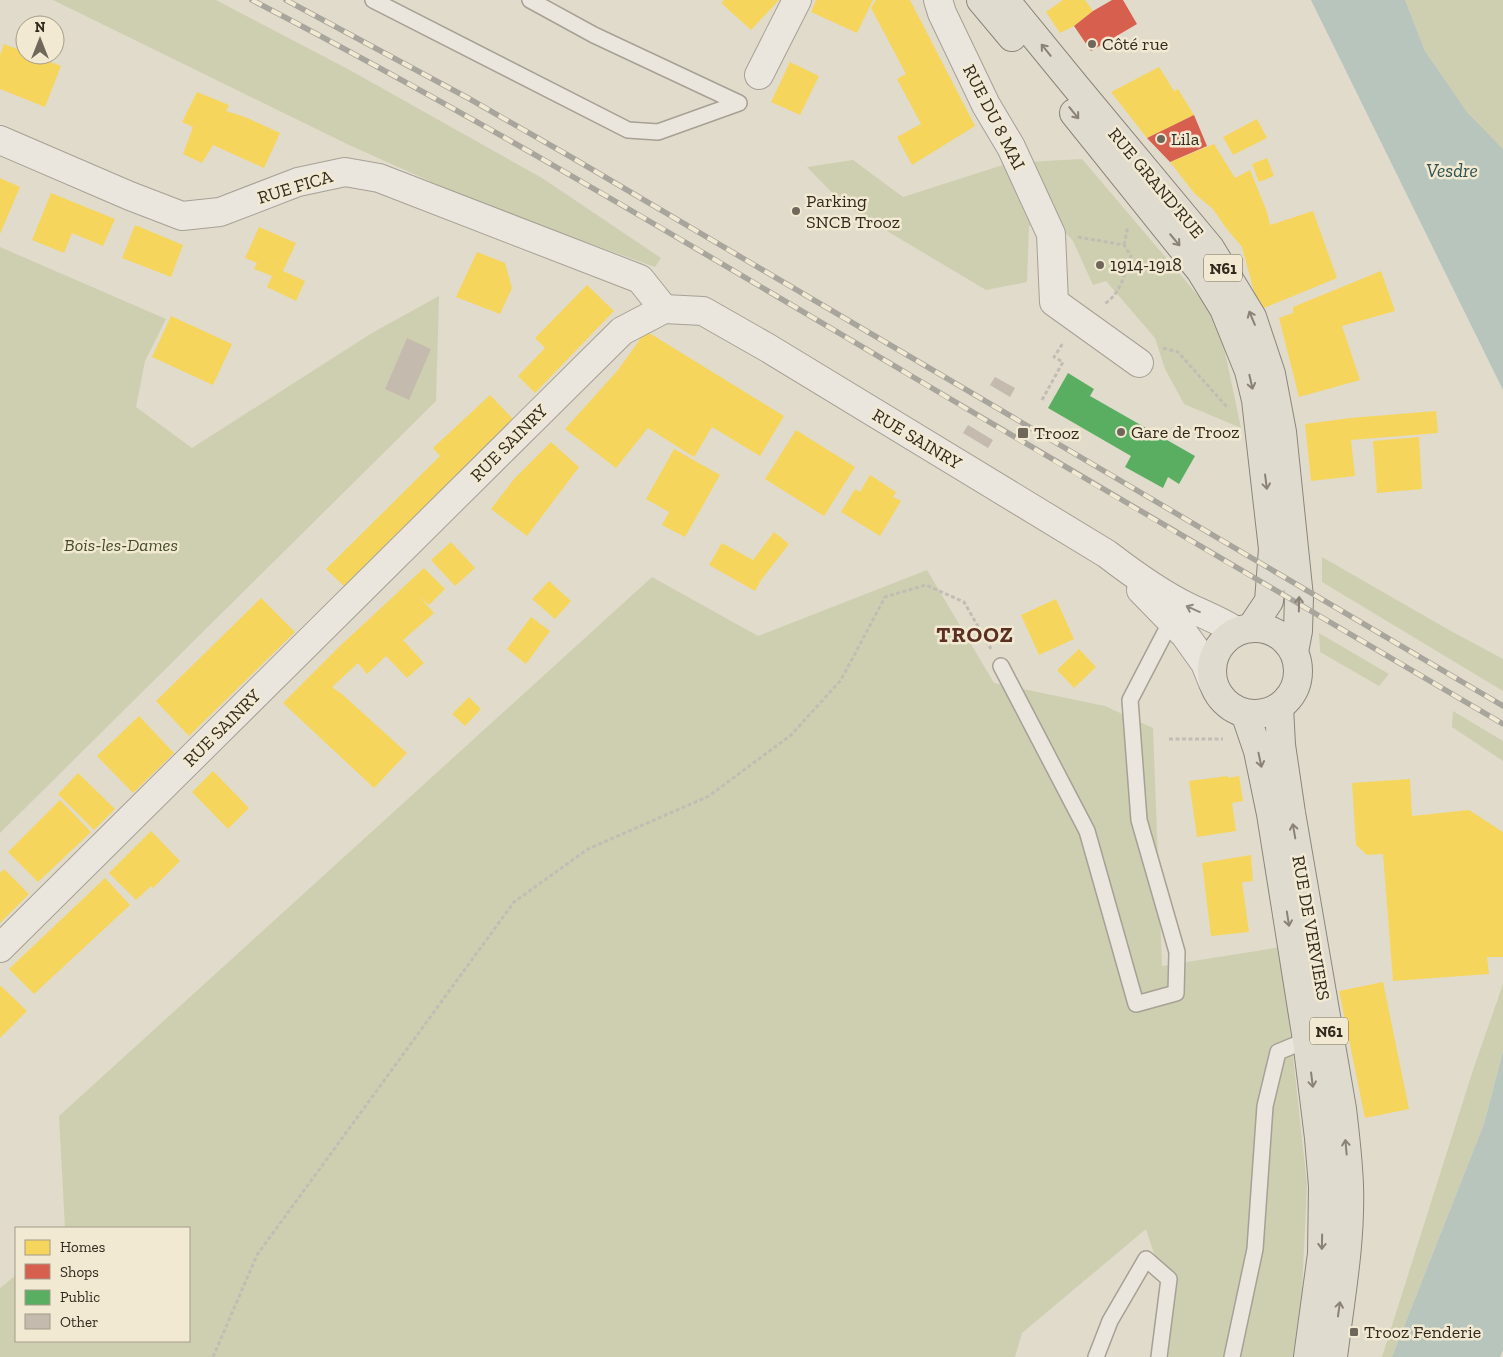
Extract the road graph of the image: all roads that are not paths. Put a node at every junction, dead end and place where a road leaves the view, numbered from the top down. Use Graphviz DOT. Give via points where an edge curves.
graph roads {
  1 [pos="373,0"];
  2 [pos="530,0"];
  3 [pos="797,0"];
  4 [pos="938,0"];
  5 [pos="982,0"];
  6 [pos="1006,0"];
  7 [pos="759,75"];
  8 [pos="0,140"];
  9 [pos="664,309"];
  10 [pos="1139,363"];
  11 [pos="1107,554"];
  12 [pos="1171,621"];
  13 [pos="1244,630"];
  14 [pos="1294,652"];
  15 [pos="1001,666"];
  16 [pos="1213,684"];
  17 [pos="1279,707"];
  18 [pos="1244,713"];
  19 [pos="0,948"];
  20 [pos="1307,1040"];
  21 [pos="1096,1357"];
  22 [pos="1159,1357"];
  23 [pos="1232,1357"];
  24 [pos="1308,1357"];
  25 [pos="1333,1357"];
  1 -- 2 [label="lane" via="628,130 658,132 738,104 594,35"];
  3 -- 7 [label="street"];
  4 -- 10 [label="street, RUE DU 8 MAI" via="1051,234 1054,302"];
  5 -- 13 [label="main road, RUE GRAND'RUE / N61, one-way" via="1200,270 1224,309 1238,341 1256,400 1274,549 1269,601"];
  14 -- 6 [label="main road, RUE GRAND'RUE / N61, one-way" via="1299,596 1282,432 1271,374 1252,317 1210,248"];
  8 -- 9 [label="street, RUE FICA" via="182,216 220,212 298,182 345,172 379,178 640,279"];
  9 -- 11 [label="street, RUE SAINRY" via="703,311"];
  9 -- 19 [label="street, RUE SAINRY" via="622,331"];
  11 -- 12 [label="street, RUE SAINRY"];
  13 -- 11 [label="street, RUE SAINRY, one-way" via="1188,607 1149,586"];
  12 -- 15 [label="lane" via="1130,700 1140,820 1177,952 1176,993 1136,1004 1087,831"];
  12 -- 16 [label="street, RUE SAINRY" via="1205,663"];
  13 -- 14 [label="main road" via="1267,629 1281,636"];
  13 -- 16 [label="main road, RUE GRAND'RUE / N61" via="1223,641 1215,654 1211,668"];
  14 -- 17 [label="main road, RUE GRAND'RUE / N61" via="1297,682"];
  16 -- 18 [label="main road" via="1231,708"];
  17 -- 18 [label="main road" via="1263,714"];
  25 -- 17 [label="main road, RUE DE VERVIERS / N61, one-way" via="1345,1263 1349,1186 1346,1147 1291,812"];
  18 -- 20 [label="main road, RUE DE VERVIERS / N61, one-way" via="1258,751 1271,814"];
  20 -- 23 [label="lane" via="1278,1052 1265,1106 1255,1249"];
  20 -- 24 [label="main road, RUE DE VERVIERS / N61, one-way" via="1323,1186 1322,1254"];
  21 -- 22 [label="lane" via="1110,1321 1146,1259 1169,1279"];
}
